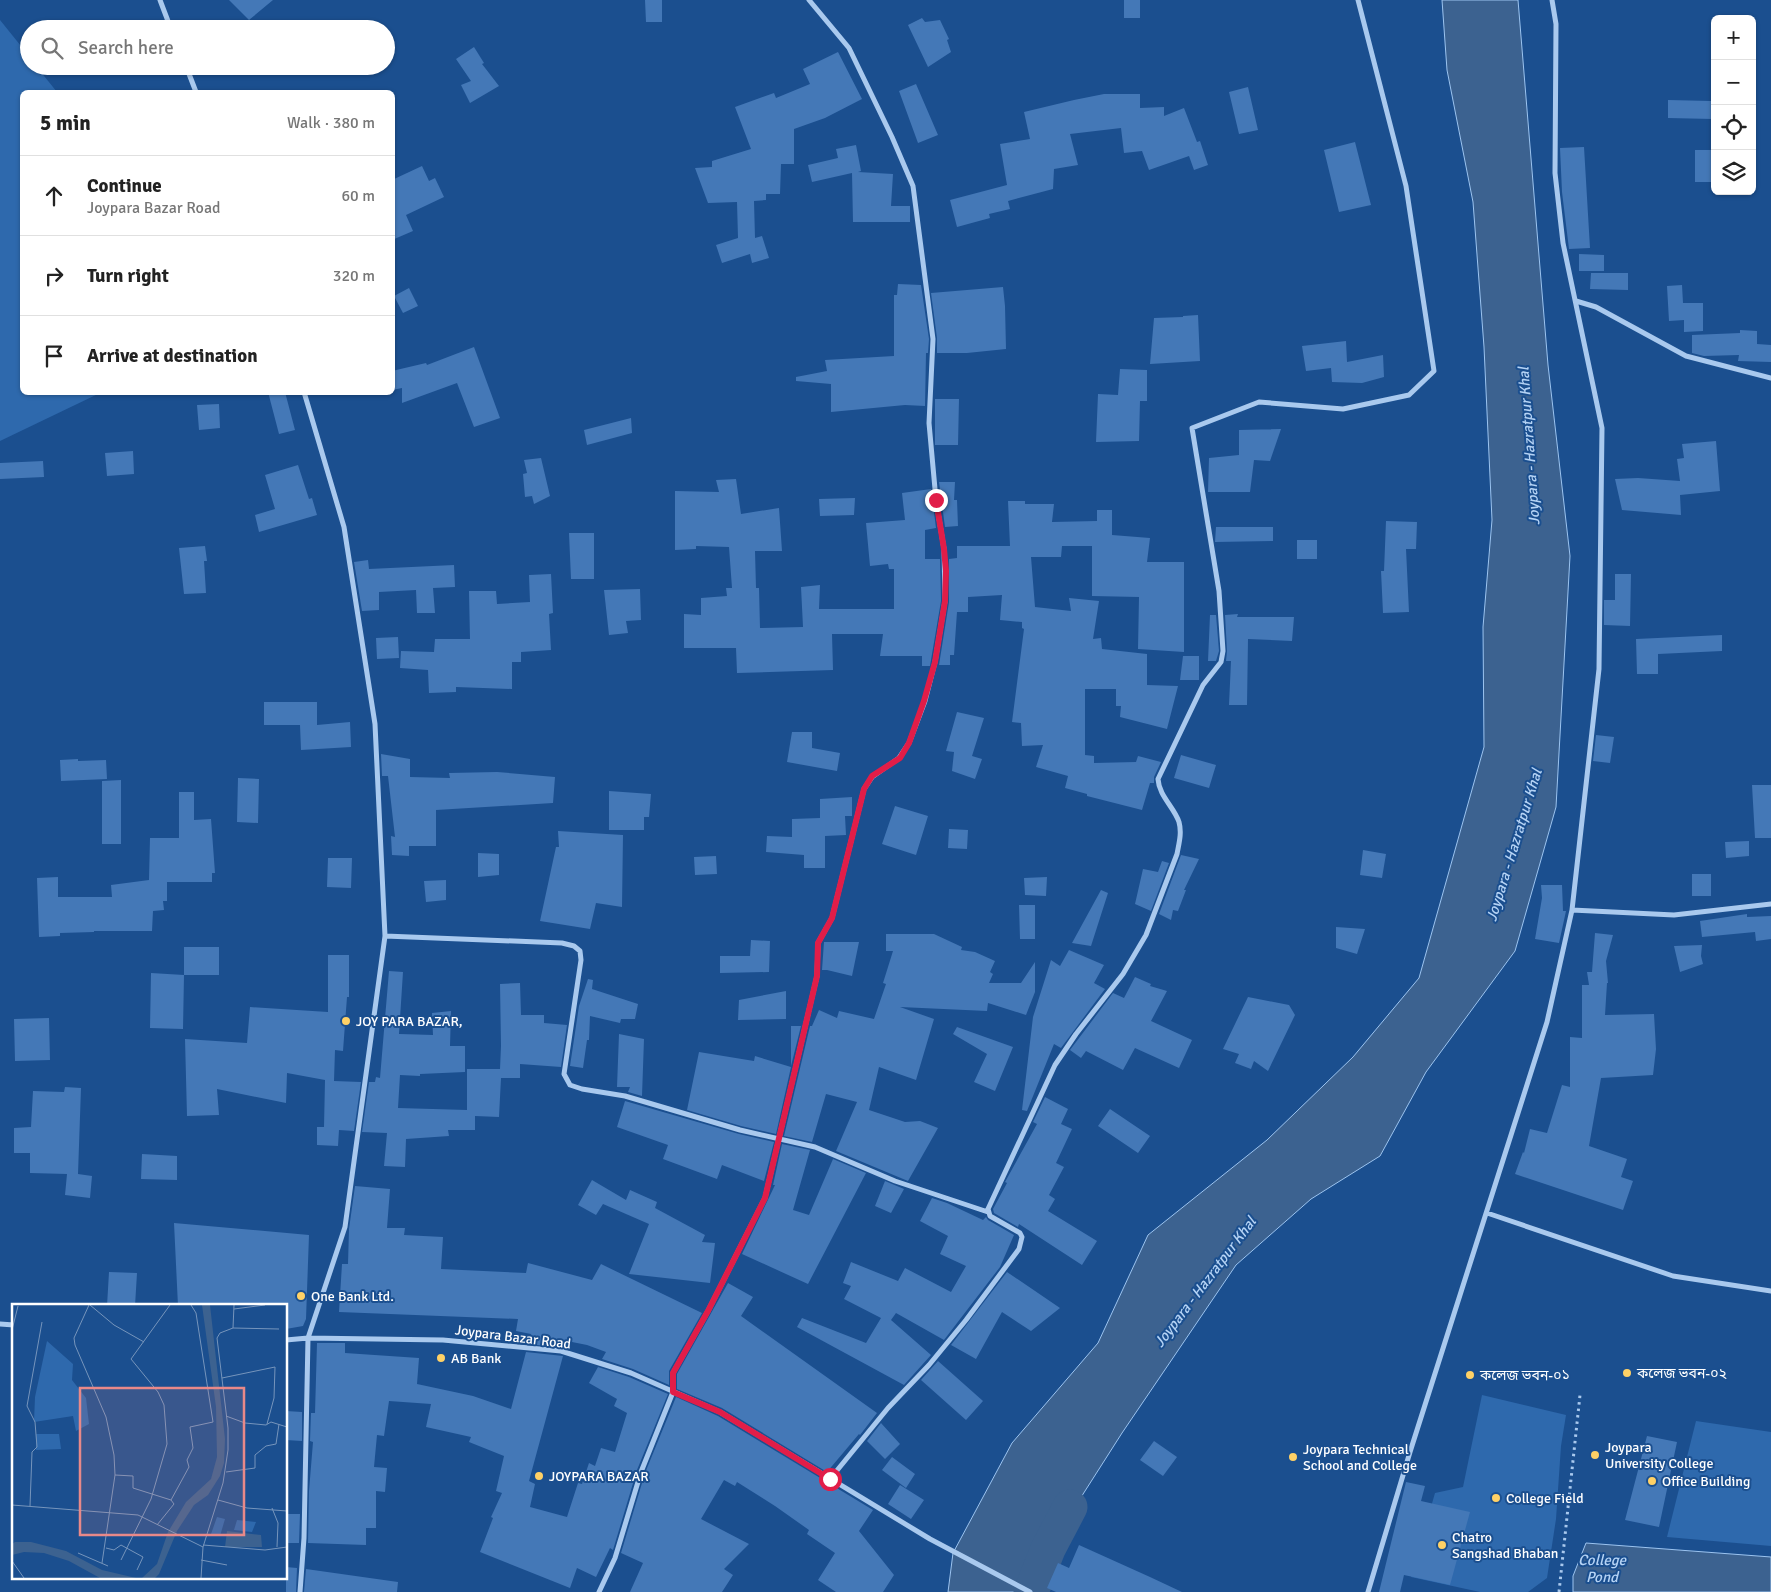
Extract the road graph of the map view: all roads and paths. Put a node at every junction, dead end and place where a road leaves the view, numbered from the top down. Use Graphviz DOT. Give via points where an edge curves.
graph roads {
  1 [pos="160,0"];
  2 [pos="809,0"];
  3 [pos="1358,0"];
  4 [pos="1552,0"];
  5 [pos="168,20"];
  6 [pos="189,75"];
  7 [pos="195,90"];
  8 [pos="1576,300"];
  9 [pos="1771,378"];
  10 [pos="305,395"];
  11 [pos="1771,904"];
  12 [pos="1572,910"];
  13 [pos="385,936"];
  14 [pos="779,1139"];
  15 [pos="988,1212"];
  16 [pos="1487,1214"];
  17 [pos="1771,1291"];
  18 [pos="308,1338"];
  19 [pos="288,1340"];
  20 [pos="673,1392"];
  21 [pos="1580,1395"];
  22 [pos="830,1479"];
  23 [pos="300,1592"];
  24 [pos="600,1592"];
  25 [pos="1030,1592"];
  26 [pos="1368,1592"];
  27 [pos="1559,1592"];
  1 -- 5 [label="street"];
  2 -- 14 [label="street" via="849,48 913,186 933,339 929,423 944,549 945,601 935,662 909,743 900,758 872,776 864,789 832,918 818,943 817,976"];
  3 -- 15 [label="street" via="1406,186 1434,371 1409,395 1343,408 1259,402 1192,428 1219,591 1223,652 1221,662 1203,685 1158,780 1161,792 1179,822 1177,854 1146,935 1123,974 1055,1065"];
  4 -- 8 [label="street" via="1556,24 1555,173 1563,243"];
  6 -- 7 [label="street"];
  8 -- 9 [label="street" via="1596,307 1686,356"];
  8 -- 12 [label="street" via="1602,428 1599,669"];
  10 -- 13 [label="street" via="344,527 375,724"];
  11 -- 12 [label="street" via="1674,915"];
  12 -- 16 [label="street" via="1547,1022"];
  13 -- 14 [label="street" via="574,946 580,952 581,960 564,1074 570,1085 624,1096"];
  13 -- 18 [label="street" via="345,1227"];
  14 -- 15 [label="street" via="815,1147 895,1181"];
  14 -- 20 [label="street" via="765,1198 673,1373"];
  15 -- 22 [label="street" via="1022,1237 1019,1249 966,1320"];
  16 -- 17 [label="street" via="1673,1276"];
  16 -- 26 [label="street"];
  18 -- 19 [label="street, Joypara Bazar Road"];
  18 -- 20 [label="street, Joypara Bazar Road" via="443,1340 561,1351 631,1373"];
  18 -- 23 [label="street"];
  20 -- 22 [label="street, Joypara Bazar Road" via="720,1412"];
  20 -- 24 [label="street" via="641,1472 615,1558"];
  21 -- 27 [label="path"];
  22 -- 25 [label="street, Joypara Bazar Road" via="930,1539"];
}
